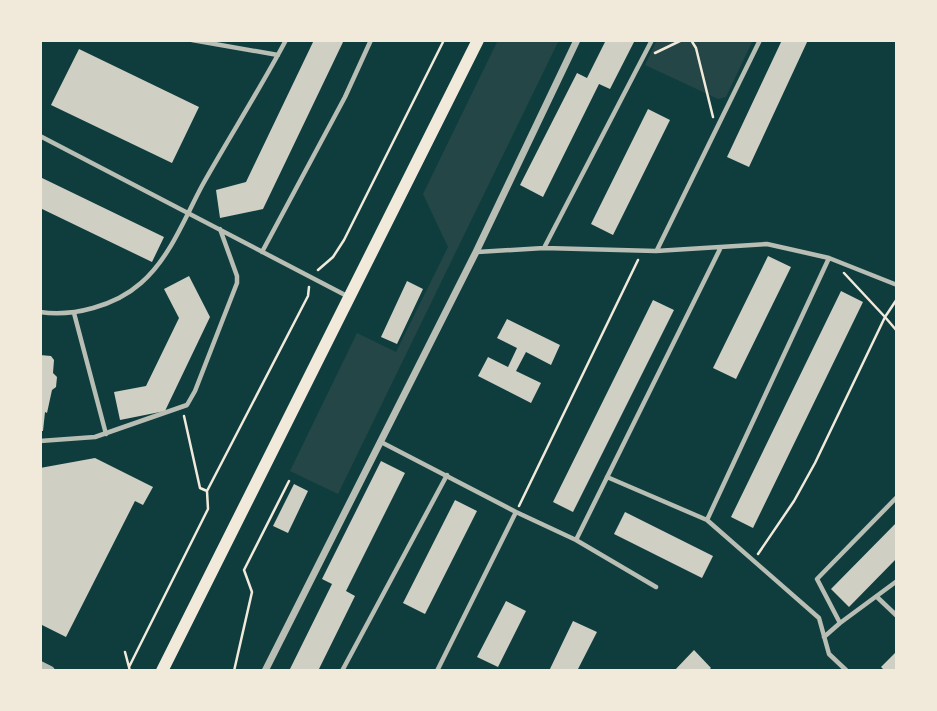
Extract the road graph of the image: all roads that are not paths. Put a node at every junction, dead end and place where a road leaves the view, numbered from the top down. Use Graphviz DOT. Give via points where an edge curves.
graph roads {
  1 [pos="195,40"];
  2 [pos="286,40"];
  3 [pos="371,40"];
  4 [pos="478,40"];
  5 [pos="577,40"];
  6 [pos="652,40"];
  7 [pos="760,40"];
  8 [pos="278,55"];
  9 [pos="40,136"];
  10 [pos="189,214"];
  11 [pos="219,229"];
  12 [pos="721,247"];
  13 [pos="544,248"];
  14 [pos="656,251"];
  15 [pos="262,252"];
  16 [pos="476,252"];
  17 [pos="829,258"];
  18 [pos="897,285"];
  19 [pos="350,298"];
  20 [pos="40,312"];
  21 [pos="74,313"];
  22 [pos="106,434"];
  23 [pos="40,441"];
  24 [pos="381,442"];
  25 [pos="447,475"];
  26 [pos="607,478"];
  27 [pos="897,497"];
  28 [pos="516,512"];
  29 [pos="707,520"];
  30 [pos="576,540"];
  31 [pos="897,581"];
  32 [pos="656,587"];
  33 [pos="877,597"];
  34 [pos="897,616"];
  35 [pos="840,623"];
  36 [pos="824,637"];
  37 [pos="40,666"];
  38 [pos="50,671"];
  39 [pos="162,671"];
  40 [pos="265,671"];
  41 [pos="342,671"];
  42 [pos="438,671"];
  43 [pos="847,671"];
  1 -- 8 [label="lane"];
  2 -- 8 [label="lane"];
  3 -- 15 [label="lane"];
  4 -- 19 [label="main road"];
  5 -- 16 [label="street"];
  6 -- 13 [label="lane"];
  7 -- 14 [label="lane"];
  8 -- 10 [label="lane"];
  9 -- 10 [label="lane"];
  10 -- 11 [label="lane"];
  10 -- 21 [label="lane" via="140,284 101,305"];
  11 -- 15 [label="lane"];
  11 -- 22 [label="lane" via="237,276 236,290 195,391 183,407"];
  12 -- 14 [label="lane"];
  12 -- 17 [label="lane" via="767,244"];
  12 -- 26 [label="lane"];
  13 -- 14 [label="lane"];
  13 -- 16 [label="lane"];
  15 -- 19 [label="lane"];
  16 -- 24 [label="street"];
  17 -- 18 [label="lane"];
  17 -- 29 [label="lane"];
  19 -- 39 [label="main road"];
  20 -- 21 [label="lane"];
  21 -- 22 [label="lane"];
  22 -- 23 [label="lane"];
  24 -- 25 [label="lane"];
  24 -- 40 [label="street"];
  25 -- 28 [label="lane"];
  25 -- 41 [label="lane"];
  26 -- 29 [label="lane"];
  26 -- 30 [label="lane"];
  27 -- 35 [label="lane" via="817,579"];
  28 -- 30 [label="lane"];
  28 -- 42 [label="lane"];
  29 -- 36 [label="lane" via="819,618"];
  30 -- 32 [label="lane"];
  31 -- 33 [label="lane"];
  33 -- 34 [label="lane"];
  33 -- 35 [label="lane"];
  35 -- 36 [label="lane"];
  36 -- 43 [label="lane" via="829,654"];
  37 -- 38 [label="street"];
}
